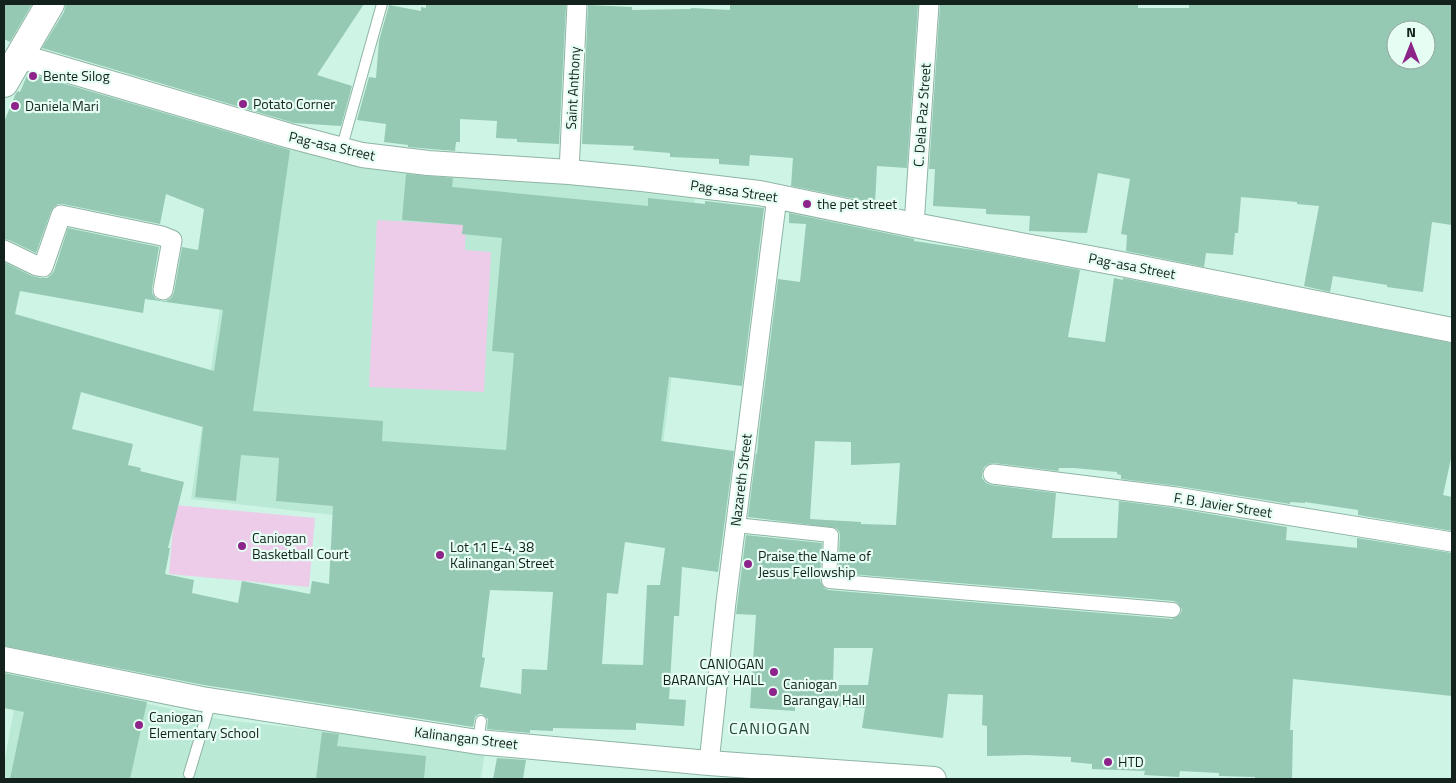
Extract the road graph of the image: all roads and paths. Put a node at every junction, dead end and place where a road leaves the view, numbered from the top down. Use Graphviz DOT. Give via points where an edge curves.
graph roads {
  1 [pos="50,4"];
  2 [pos="382,4"];
  3 [pos="577,4"];
  4 [pos="930,4"];
  5 [pos="7,70"];
  6 [pos="341,150"];
  7 [pos="568,172"];
  8 [pos="777,197"];
  9 [pos="914,225"];
  10 [pos="4,250"];
  11 [pos="163,290"];
  12 [pos="1452,330"];
  13 [pos="993,474"];
  14 [pos="736,525"];
  15 [pos="1452,542"];
  16 [pos="1173,610"];
  17 [pos="4,658"];
  18 [pos="211,701"];
  19 [pos="709,763"];
  20 [pos="189,774"];
  21 [pos="934,779"];
  1 -- 5 [label="main road"];
  2 -- 6 [label="lane"];
  3 -- 7 [label="street, Saint Anthony"];
  4 -- 9 [label="street, C. Dela Paz Street"];
  5 -- 6 [label="street, Pag-asa Street"];
  6 -- 7 [label="street, Pag-asa Street" via="428,163"];
  7 -- 8 [label="street, Pag-asa Street"];
  8 -- 9 [label="street, Pag-asa Street"];
  8 -- 14 [label="street, Nazareth Street"];
  9 -- 12 [label="street, Pag-asa Street" via="1106,261 1389,324"];
  10 -- 11 [label="street" via="43,267 61,215 162,236 172,240"];
  13 -- 15 [label="street, F. B. Javier Street" via="1176,497"];
  14 -- 16 [label="street" via="831,535 829,581"];
  14 -- 19 [label="street, Nazareth Street"];
  17 -- 18 [label="street, Kalinangan Street"];
  18 -- 19 [label="street, Kalinangan Street" via="479,731"];
  18 -- 20 [label="lane"];
  19 -- 21 [label="street, Kalinangan Street"];
}
